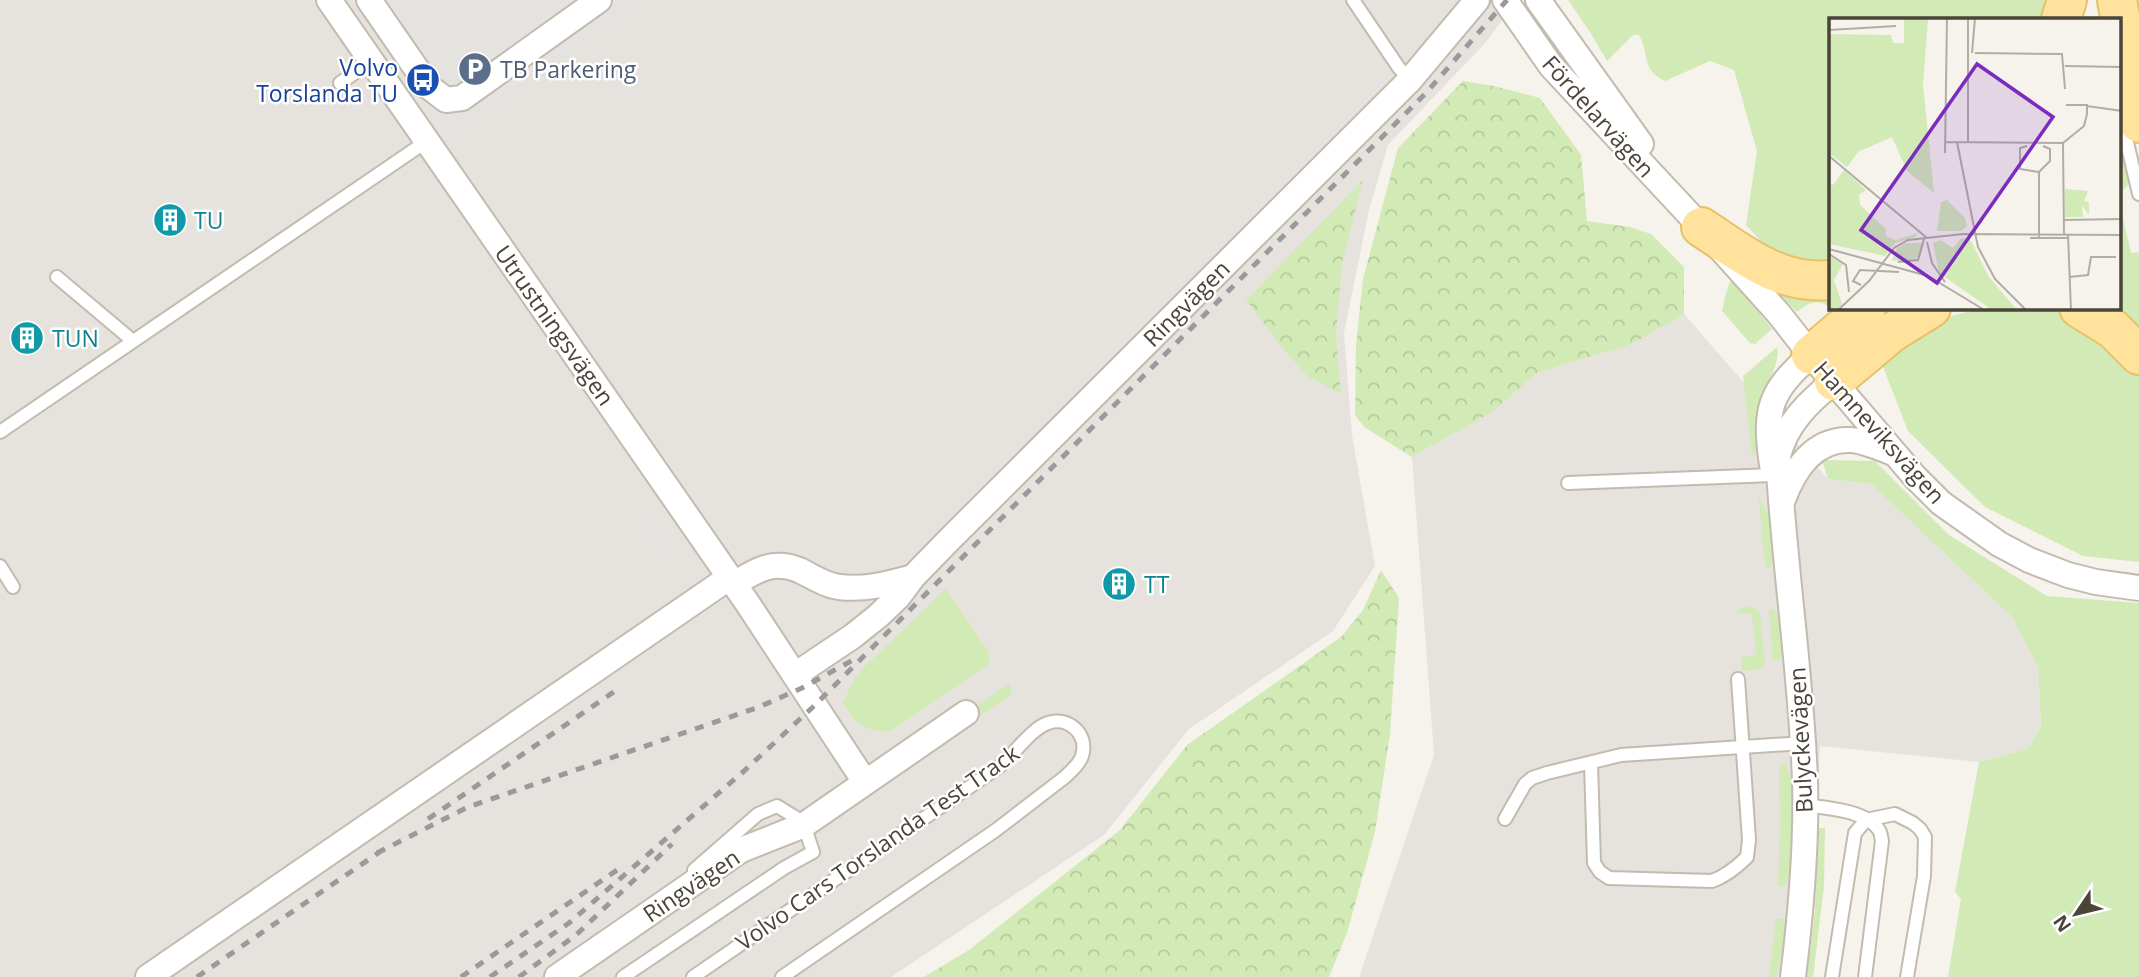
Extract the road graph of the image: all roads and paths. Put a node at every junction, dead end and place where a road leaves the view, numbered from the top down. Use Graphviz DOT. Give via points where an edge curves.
graph roads {
  1 [pos="329,0"];
  2 [pos="369,0"];
  3 [pos="599,0"];
  4 [pos="1353,0"];
  5 [pos="1477,0"];
  6 [pos="1505,0"];
  7 [pos="1538,0"];
  8 [pos="2067,0"];
  9 [pos="2109,0"];
  10 [pos="2117,0"];
  11 [pos="2061,18"];
  12 [pos="2108,18"];
  13 [pos="2120,18"];
  14 [pos="2122,28"];
  15 [pos="372,61"];
  16 [pos="1410,79"];
  17 [pos="340,83"];
  18 [pos="2122,120"];
  19 [pos="2139,122"];
  20 [pos="427,141"];
  21 [pos="2139,194"];
  22 [pos="1701,227"];
  23 [pos="57,277"];
  24 [pos="1829,280"];
  25 [pos="1865,310"];
  26 [pos="1928,310"];
  27 [pos="2081,310"];
  28 [pos="133,341"];
  29 [pos="2139,355"];
  30 [pos="1823,368"];
  31 [pos="0,432"];
  32 [pos="1894,453"];
  33 [pos="1567,483"];
  34 [pos="1778,488"];
  35 [pos="0,566"];
  36 [pos="913,577"];
  37 [pos="732,581"];
  38 [pos="13,587"];
  39 [pos="2139,588"];
  40 [pos="795,675"];
  41 [pos="1738,679"];
  42 [pos="966,713"];
  43 [pos="1803,743"];
  44 [pos="1743,747"];
  45 [pos="1591,763"];
  46 [pos="865,782"];
  47 [pos="1805,805"];
  48 [pos="1505,819"];
  49 [pos="1866,820"];
  50 [pos="804,825"];
  51 [pos="148,977"];
  52 [pos="557,977"];
  53 [pos="623,977"];
  54 [pos="693,977"];
  55 [pos="782,977"];
  56 [pos="1793,977"];
  57 [pos="1832,977"];
  58 [pos="1865,977"];
  59 [pos="1907,977"];
  1 -- 15 [label="street, Utrustningsvägen"];
  2 -- 3 [label="street" via="429,87 446,100 462,98"];
  4 -- 16 [label="lane"];
  5 -- 16 [label="street, Ringvägen"];
  6 -- 22 [label="street, Fördelarvägen" via="1551,66"];
  7 -- 22 [label="street, Fördelarvägen"];
  8 -- 11 [label="main road"];
  9 -- 12 [label="lane"];
  10 -- 13 [label="main road"];
  14 -- 19 [label="main road"];
  15 -- 17 [label="lane"];
  15 -- 20 [label="street, Utrustningsvägen"];
  16 -- 36 [label="street, Ringvägen"];
  18 -- 21 [label="lane"];
  20 -- 28 [label="lane"];
  20 -- 37 [label="street, Utrustningsvägen"];
  22 -- 24 [label="main road" via="1763,268 1797,280"];
  22 -- 30 [label="street, Fördelarvägen"];
  23 -- 28 [label="lane"];
  25 -- 30 [label="main road"];
  26 -- 30 [label="main road"];
  27 -- 29 [label="main road" via="2113,329"];
  28 -- 31 [label="lane"];
  30 -- 32 [label="street, Hamneviksvägen"];
  30 -- 34 [label="street, Bulyckevägen" via="1781,444"];
  30 -- 34 [label="street, Bulyckevägen" via="1785,379 1776,394 1768,427"];
  32 -- 34 [label="street" via="1852,440 1828,443"];
  32 -- 39 [label="street, Hamneviksvägen" via="1941,503 1999,544 2068,575"];
  33 -- 34 [label="lane"];
  34 -- 43 [label="street, Bulyckevägen"];
  35 -- 38 [label="lane"];
  36 -- 37 [label="street" via="870,588 836,587 777,566"];
  36 -- 40 [label="street, Ringvägen" via="870,623"];
  37 -- 40 [label="street, Utrustningsvägen"];
  37 -- 51 [label="street"];
  40 -- 46 [label="street"];
  41 -- 44 [label="lane"];
  42 -- 46 [label="street, Ringvägen"];
  43 -- 44 [label="lane"];
  43 -- 47 [label="street, Bulyckevägen"];
  44 -- 45 [label="lane" via="1621,755"];
  44 -- 45 [label="lane" via="1747,858 1712,881 1609,878 1600,872 1594,863"];
  45 -- 48 [label="lane" via="1532,778"];
  46 -- 50 [label="street, Ringvägen"];
  47 -- 49 [label="lane" via="1850,812"];
  47 -- 56 [label="street, Bulyckevägen"];
  49 -- 57 [label="lane" via="1852,842"];
  49 -- 58 [label="lane" via="1879,830 1882,841"];
  49 -- 59 [label="lane" via="1895,814 1913,823 1925,837 1924,876"];
  50 -- 52 [label="street, Ringvägen" via="741,850"];
  50 -- 53 [label="lane" via="813,852"];
  54 -- 55 [label="lane, Volvo Cars Torslanda Test Track" via="1000,766 1040,726 1060,720 1080,734 1082,756 1065,777"];
}
